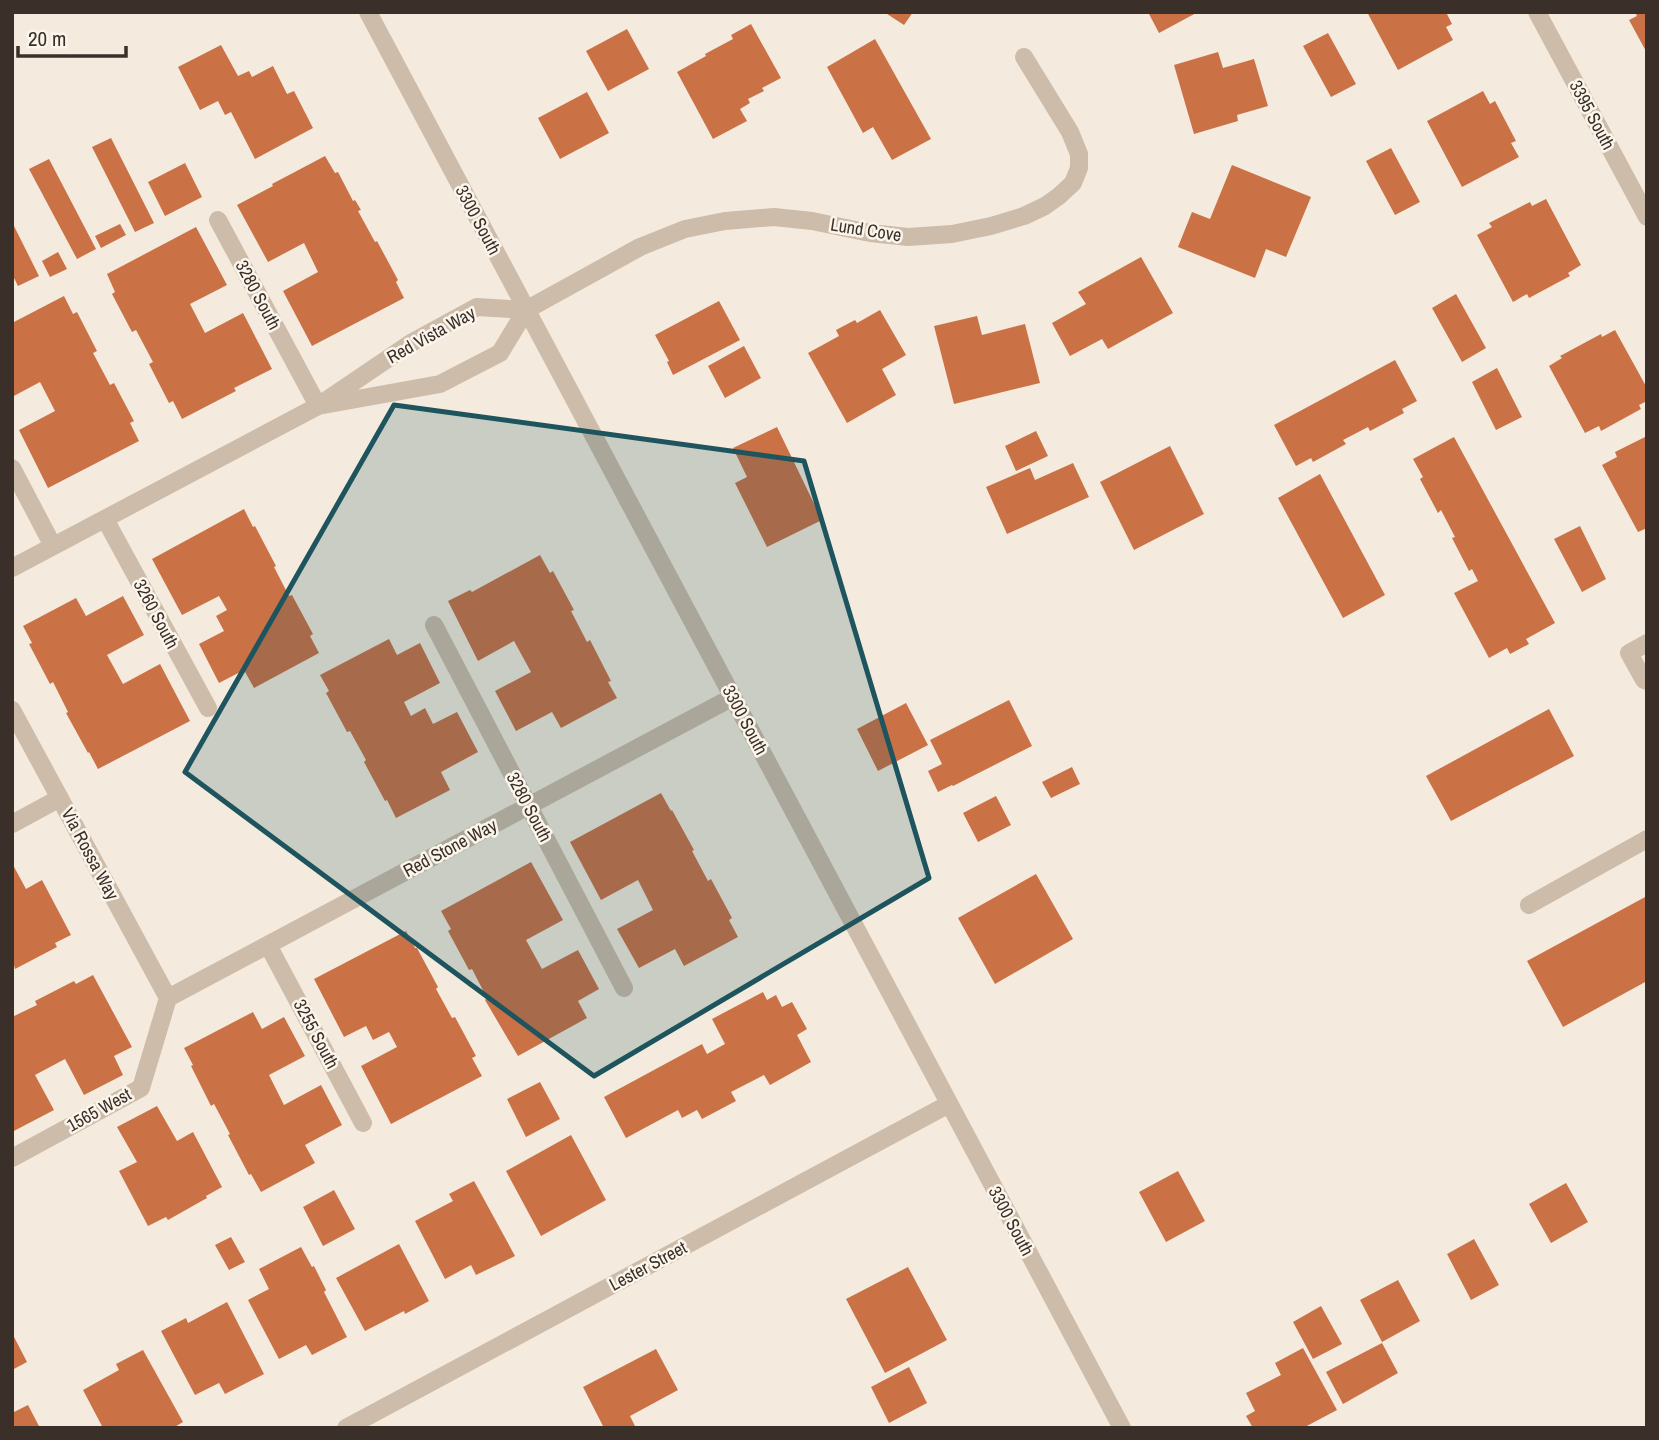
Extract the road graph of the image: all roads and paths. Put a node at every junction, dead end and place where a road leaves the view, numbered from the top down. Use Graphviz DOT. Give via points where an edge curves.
graph roads {
  1 [pos="368,12"];
  2 [pos="1538,13"];
  3 [pos="1024,57"];
  4 [pos="1647,217"];
  5 [pos="218,220"];
  6 [pos="526,310"];
  7 [pos="318,407"];
  8 [pos="12,468"];
  9 [pos="105,519"];
  10 [pos="53,546"];
  11 [pos="12,568"];
  12 [pos="434,625"];
  13 [pos="1647,643"];
  14 [pos="1647,681"];
  15 [pos="733,698"];
  16 [pos="208,709"];
  17 [pos="12,710"];
  18 [pos="60,798"];
  19 [pos="528,806"];
  20 [pos="12,824"];
  21 [pos="1647,839"];
  22 [pos="1529,905"];
  23 [pos="268,945"];
  24 [pos="624,988"];
  25 [pos="168,998"];
  26 [pos="949,1104"];
  27 [pos="363,1124"];
  28 [pos="12,1158"];
  29 [pos="346,1428"];
  30 [pos="1122,1428"];
  1 -- 6 [label="street, 3300 South"];
  2 -- 4 [label="street, 3395 South"];
  3 -- 6 [label="street, Lund Cove" via="1079,154 1073,183 1045,206 991,226 908,237 774,217 685,229 640,247"];
  5 -- 7 [label="street, 3280 South"];
  6 -- 7 [label="street, Red Vista Way" via="477,307 411,343"];
  6 -- 7 [label="street, Red Vista Way" via="500,353 440,384"];
  6 -- 15 [label="street, 3300 South"];
  7 -- 9 [label="street, Red Vista Way"];
  8 -- 10 [label="street"];
  9 -- 10 [label="street, Red Vista Way"];
  9 -- 16 [label="street, 3260 South"];
  10 -- 11 [label="street, Red Vista Way"];
  12 -- 19 [label="street, 3280 South"];
  13 -- 14 [label="street" via="1629,653"];
  15 -- 19 [label="street, Red Stone Way"];
  15 -- 26 [label="street, 3300 South"];
  17 -- 18 [label="street, Via Rossa Way"];
  18 -- 20 [label="street"];
  18 -- 25 [label="street, Via Rossa Way"];
  19 -- 23 [label="street, Red Stone Way"];
  19 -- 24 [label="street, 3280 South"];
  21 -- 22 [label="street"];
  23 -- 25 [label="street, Red Stone Way"];
  23 -- 27 [label="street, 3255 South"];
  25 -- 28 [label="street, 1565 West" via="141,1088"];
  26 -- 29 [label="street, Lester Street"];
  26 -- 30 [label="street, 3300 South"];
}
